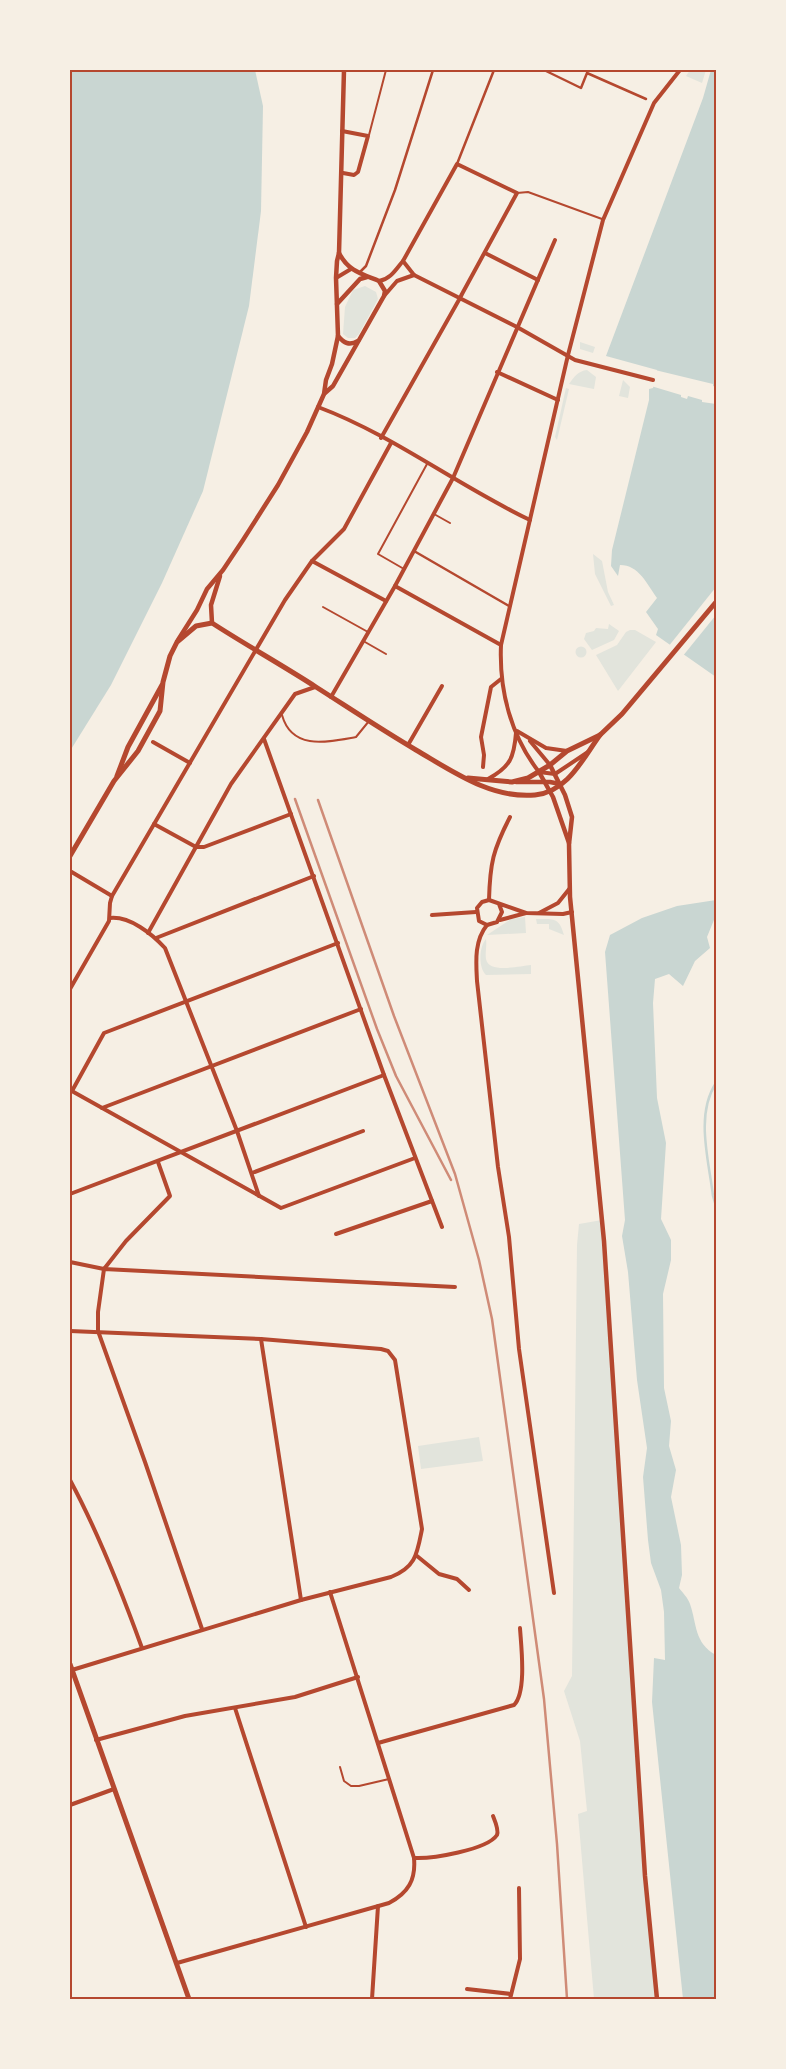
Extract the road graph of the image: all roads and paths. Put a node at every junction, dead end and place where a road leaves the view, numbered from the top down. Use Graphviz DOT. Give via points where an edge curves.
graph roads {
  1 [pos="344,70"];
  2 [pos="386,70"];
  3 [pos="433,70"];
  4 [pos="494,70"];
  5 [pos="544,70"];
  6 [pos="680,70"];
  7 [pos="588,72"];
  8 [pos="646,99"];
  9 [pos="342,131"];
  10 [pos="368,136"];
  11 [pos="457,164"];
  12 [pos="342,173"];
  13 [pos="517,193"];
  14 [pos="603,220"];
  15 [pos="555,240"];
  16 [pos="485,252"];
  17 [pos="339,253"];
  18 [pos="404,261"];
  19 [pos="351,269"];
  20 [pos="359,274"];
  21 [pos="414,275"];
  22 [pos="368,276"];
  23 [pos="336,278"];
  24 [pos="538,280"];
  25 [pos="379,281"];
  26 [pos="384,296"];
  27 [pos="460,298"];
  28 [pos="337,304"];
  29 [pos="517,327"];
  30 [pos="338,336"];
  31 [pos="358,340"];
  32 [pos="568,355"];
  33 [pos="497,372"];
  34 [pos="653,380"];
  35 [pos="324,394"];
  36 [pos="558,400"];
  37 [pos="318,406"];
  38 [pos="381,438"];
  39 [pos="391,443"];
  40 [pos="428,463"];
  41 [pos="453,478"];
  42 [pos="434,514"];
  43 [pos="530,520"];
  44 [pos="450,524"];
  45 [pos="414,551"];
  46 [pos="312,561"];
  47 [pos="404,569"];
  48 [pos="223,570"];
  49 [pos="395,586"];
  50 [pos="386,601"];
  51 [pos="716,602"];
  52 [pos="509,606"];
  53 [pos="323,607"];
  54 [pos="212,623"];
  55 [pos="368,632"];
  56 [pos="364,641"];
  57 [pos="177,642"];
  58 [pos="501,645"];
  59 [pos="255,650"];
  60 [pos="386,654"];
  61 [pos="501,679"];
  62 [pos="163,682"];
  63 [pos="316,686"];
  64 [pos="442,686"];
  65 [pos="331,697"];
  66 [pos="282,715"];
  67 [pos="369,721"];
  68 [pos="517,731"];
  69 [pos="600,735"];
  70 [pos="264,739"];
  71 [pos="529,739"];
  72 [pos="153,742"];
  73 [pos="408,745"];
  74 [pos="567,751"];
  75 [pos="588,752"];
  76 [pos="190,763"];
  77 [pos="550,765"];
  78 [pos="483,766"];
  79 [pos="539,772"];
  80 [pos="555,774"];
  81 [pos="461,777"];
  82 [pos="486,780"];
  83 [pos="114,781"];
  84 [pos="512,782"];
  85 [pos="546,782"];
  86 [pos="560,784"];
  87 [pos="550,790"];
  88 [pos="291,814"];
  89 [pos="510,817"];
  90 [pos="154,824"];
  91 [pos="570,844"];
  92 [pos="196,847"];
  93 [pos="70,856"];
  94 [pos="70,871"];
  95 [pos="314,876"];
  96 [pos="570,887"];
  97 [pos="112,896"];
  98 [pos="489,900"];
  99 [pos="499,904"];
  100 [pos="476,912"];
  101 [pos="572,912"];
  102 [pos="526,913"];
  103 [pos="537,914"];
  104 [pos="432,915"];
  105 [pos="110,918"];
  106 [pos="500,920"];
  107 [pos="486,925"];
  108 [pos="148,933"];
  109 [pos="156,938"];
  110 [pos="338,943"];
  111 [pos="70,989"];
  112 [pos="185,1001"];
  113 [pos="361,1010"];
  114 [pos="211,1066"];
  115 [pos="384,1075"];
  116 [pos="71,1090"];
  117 [pos="102,1108"];
  118 [pos="363,1131"];
  119 [pos="237,1132"];
  120 [pos="182,1152"];
  121 [pos="415,1158"];
  122 [pos="158,1162"];
  123 [pos="252,1173"];
  124 [pos="70,1194"];
  125 [pos="259,1196"];
  126 [pos="432,1201"];
  127 [pos="442,1227"];
  128 [pos="336,1234"];
  129 [pos="70,1262"];
  130 [pos="104,1269"];
  131 [pos="455,1288"];
  132 [pos="70,1331"];
  133 [pos="98,1331"];
  134 [pos="261,1339"];
  135 [pos="70,1480"];
  136 [pos="417,1556"];
  137 [pos="469,1590"];
  138 [pos="330,1592"];
  139 [pos="554,1593"];
  140 [pos="301,1600"];
  141 [pos="520,1628"];
  142 [pos="202,1629"];
  143 [pos="142,1648"];
  144 [pos="71,1667"];
  145 [pos="358,1677"];
  146 [pos="235,1708"];
  147 [pos="96,1740"];
  148 [pos="378,1743"];
  149 [pos="340,1767"];
  150 [pos="389,1779"];
  151 [pos="114,1789"];
  152 [pos="70,1805"];
  153 [pos="494,1816"];
  154 [pos="414,1858"];
  155 [pos="519,1888"];
  156 [pos="378,1906"];
  157 [pos="306,1927"];
  158 [pos="177,1963"];
  159 [pos="467,1989"];
  160 [pos="511,1997"];
  161 [pos="190,1999"];
  162 [pos="372,1999"];
  163 [pos="657,1999"];
  1 -- 9 [label="street"];
  2 -- 10 [label="lane"];
  3 -- 20 [label="street" via="395,190 366,266"];
  4 -- 11 [label="street"];
  5 -- 7 [label="street" via="581,88"];
  6 -- 14 [label="street" via="654,103"];
  7 -- 8 [label="street"];
  9 -- 10 [label="street"];
  9 -- 12 [label="street"];
  10 -- 12 [label="street" via="358,172 354,175"];
  11 -- 13 [label="street"];
  11 -- 18 [label="street"];
  12 -- 17 [label="street"];
  13 -- 14 [label="lane" via="528,192"];
  13 -- 16 [label="street"];
  14 -- 32 [label="street"];
  15 -- 24 [label="street"];
  16 -- 24 [label="street"];
  16 -- 27 [label="street"];
  17 -- 19 [label="street"];
  17 -- 23 [label="street"];
  18 -- 21 [label="street"];
  18 -- 25 [label="street" via="391,276"];
  19 -- 20 [label="street"];
  19 -- 23 [label="street"];
  20 -- 22 [label="street"];
  21 -- 26 [label="street" via="397,281"];
  21 -- 27 [label="street"];
  22 -- 25 [label="street"];
  22 -- 28 [label="street" via="360,279"];
  23 -- 28 [label="street"];
  24 -- 29 [label="street"];
  25 -- 26 [label="street"];
  26 -- 31 [label="street"];
  27 -- 29 [label="street"];
  27 -- 38 [label="street"];
  28 -- 30 [label="street"];
  29 -- 32 [label="street"];
  29 -- 33 [label="street"];
  30 -- 31 [label="street" via="346,344"];
  30 -- 35 [label="street"];
  31 -- 35 [label="street" via="333,386"];
  32 -- 34 [label="street" via="575,360"];
  32 -- 36 [label="street"];
  33 -- 36 [label="street"];
  33 -- 41 [label="street"];
  35 -- 37 [label="street"];
  36 -- 43 [label="street"];
  37 -- 38 [label="street"];
  37 -- 48 [label="street" via="278,485"];
  38 -- 39 [label="street"];
  39 -- 40 [label="street"];
  39 -- 46 [label="street" via="344,529"];
  40 -- 41 [label="street"];
  40 -- 47 [label="lane" via="378,554"];
  41 -- 42 [label="street"];
  41 -- 43 [label="street"];
  42 -- 44 [label="lane"];
  42 -- 45 [label="street"];
  43 -- 52 [label="street"];
  45 -- 47 [label="street"];
  45 -- 52 [label="street"];
  46 -- 50 [label="street"];
  46 -- 59 [label="street"];
  47 -- 49 [label="street"];
  48 -- 54 [label="street" via="211,605"];
  48 -- 57 [label="street" via="207,589"];
  49 -- 50 [label="street"];
  49 -- 58 [label="street"];
  50 -- 55 [label="street"];
  51 -- 69 [label="main road" via="622,714"];
  52 -- 58 [label="street"];
  53 -- 55 [label="lane"];
  54 -- 57 [label="main road" via="196,626"];
  54 -- 59 [label="main road"];
  55 -- 56 [label="street"];
  56 -- 60 [label="lane"];
  56 -- 65 [label="street"];
  57 -- 62 [label="main road"];
  58 -- 61 [label="street"];
  59 -- 63 [label="main road"];
  59 -- 76 [label="street"];
  61 -- 68 [label="street" via="506,705"];
  61 -- 78 [label="street" via="491,687 481,737"];
  62 -- 83 [label="main road" via="128,747"];
  62 -- 83 [label="main road" via="160,711 138,750"];
  63 -- 65 [label="main road"];
  63 -- 66 [label="street" via="295,694"];
  64 -- 73 [label="street"];
  65 -- 67 [label="main road"];
  66 -- 67 [label="lane" via="290,730 315,742 356,737"];
  66 -- 70 [label="street"];
  67 -- 73 [label="main road"];
  68 -- 71 [label="street"];
  68 -- 79 [label="street" via="526,756"];
  68 -- 82 [label="street" via="511,760"];
  69 -- 74 [label="main road"];
  69 -- 75 [label="main road"];
  70 -- 88 [label="street"];
  70 -- 92 [label="street" via="232,784"];
  71 -- 74 [label="street" via="546,748"];
  71 -- 77 [label="street"];
  72 -- 76 [label="street"];
  73 -- 81 [label="main road"];
  74 -- 77 [label="main road"];
  75 -- 80 [label="street"];
  75 -- 86 [label="main road" via="574,773"];
  76 -- 90 [label="street"];
  77 -- 79 [label="main road"];
  77 -- 80 [label="street"];
  79 -- 80 [label="street"];
  79 -- 84 [label="main road"];
  79 -- 85 [label="street"];
  80 -- 86 [label="street"];
  81 -- 82 [label="main road"];
  81 -- 87 [label="main road" via="505,792 535,795"];
  82 -- 84 [label="main road"];
  83 -- 93 [label="main road"];
  84 -- 85 [label="street"];
  85 -- 86 [label="street"];
  85 -- 87 [label="street"];
  86 -- 87 [label="main road"];
  86 -- 91 [label="street" via="572,817"];
  87 -- 91 [label="street"];
  88 -- 92 [label="street" via="204,847"];
  88 -- 95 [label="street"];
  89 -- 98 [label="street" via="496,844"];
  90 -- 92 [label="street"];
  90 -- 97 [label="street"];
  91 -- 96 [label="street"];
  92 -- 108 [label="street"];
  94 -- 97 [label="street"];
  95 -- 109 [label="street"];
  95 -- 110 [label="street"];
  96 -- 101 [label="street"];
  96 -- 103 [label="street" via="558,903"];
  97 -- 105 [label="street"];
  98 -- 99 [label="street"];
  98 -- 100 [label="street" via="482,902"];
  99 -- 102 [label="street"];
  99 -- 106 [label="street"];
  100 -- 104 [label="street"];
  100 -- 107 [label="street"];
  101 -- 103 [label="street"];
  101 -- 163 [label="street" via="604,1241"];
  102 -- 103 [label="street"];
  102 -- 106 [label="street"];
  105 -- 108 [label="street" via="123,919"];
  105 -- 111 [label="street"];
  106 -- 107 [label="street"];
  107 -- 139 [label="street" via="477,951 478,981 519,1349"];
  108 -- 109 [label="street"];
  109 -- 112 [label="street" via="165,948"];
  110 -- 112 [label="street"];
  110 -- 113 [label="street"];
  112 -- 114 [label="street"];
  112 -- 116 [label="street" via="104,1033"];
  113 -- 114 [label="street"];
  113 -- 115 [label="street"];
  114 -- 117 [label="street"];
  114 -- 119 [label="street"];
  115 -- 119 [label="street"];
  115 -- 121 [label="street"];
  116 -- 117 [label="street"];
  117 -- 120 [label="street"];
  118 -- 123 [label="street"];
  119 -- 120 [label="street"];
  119 -- 123 [label="street"];
  120 -- 122 [label="street"];
  120 -- 125 [label="street"];
  121 -- 125 [label="street" via="281,1208"];
  121 -- 126 [label="street"];
  122 -- 124 [label="street"];
  122 -- 130 [label="street" via="170,1196"];
  123 -- 125 [label="street"];
  126 -- 127 [label="street"];
  126 -- 128 [label="street"];
  129 -- 130 [label="street"];
  130 -- 131 [label="street"];
  130 -- 133 [label="street"];
  132 -- 133 [label="street"];
  133 -- 134 [label="street"];
  133 -- 142 [label="street"];
  134 -- 136 [label="street" via="381,1348 392,1355 422,1529"];
  134 -- 140 [label="street"];
  135 -- 143 [label="street" via="113,1568"];
  136 -- 137 [label="street" via="439,1574 457,1579"];
  136 -- 138 [label="street" via="404,1571 391,1577"];
  138 -- 140 [label="street"];
  138 -- 145 [label="street"];
  140 -- 142 [label="street"];
  141 -- 148 [label="street" via="521,1681 514,1704"];
  142 -- 143 [label="street"];
  143 -- 144 [label="street"];
  144 -- 147 [label="main road"];
  145 -- 146 [label="street" via="295,1697"];
  145 -- 148 [label="street"];
  146 -- 147 [label="street" via="185,1716"];
  146 -- 157 [label="street"];
  147 -- 151 [label="main road"];
  148 -- 150 [label="street"];
  149 -- 150 [label="lane" via="344,1781 351,1786"];
  150 -- 154 [label="street"];
  151 -- 152 [label="street"];
  151 -- 158 [label="main road"];
  153 -- 154 [label="street" via="498,1830 492,1839 439,1858"];
  154 -- 156 [label="street" via="415,1868 402,1896"];
  155 -- 160 [label="street" via="520,1960"];
  156 -- 157 [label="street"];
  156 -- 162 [label="street"];
  157 -- 158 [label="street"];
  158 -- 161 [label="main road"];
  159 -- 160 [label="street"];
}
